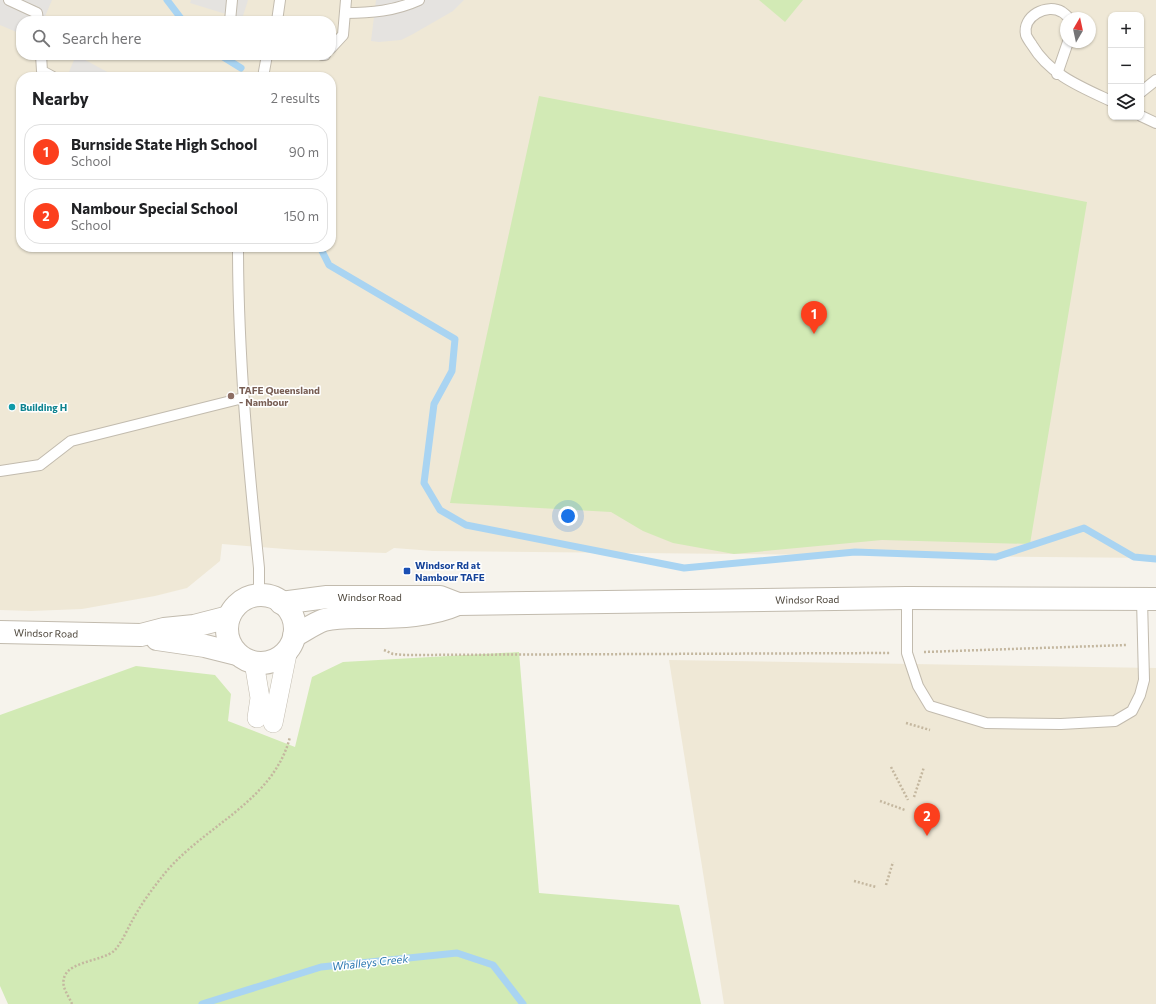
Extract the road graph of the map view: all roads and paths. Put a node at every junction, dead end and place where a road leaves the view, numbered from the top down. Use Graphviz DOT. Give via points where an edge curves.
graph roads {
  1 [pos="9,0"];
  2 [pos="232,0"];
  3 [pos="280,0"];
  4 [pos="346,0"];
  5 [pos="419,0"];
  6 [pos="1063,12"];
  7 [pos="345,13"];
  8 [pos="37,16"];
  9 [pos="230,16"];
  10 [pos="278,16"];
  11 [pos="336,43"];
  12 [pos="1066,48"];
  13 [pos="41,60"];
  14 [pos="266,60"];
  15 [pos="44,72"];
  16 [pos="263,72"];
  17 [pos="1057,74"];
  18 [pos="1156,80"];
  19 [pos="1144,90"];
  20 [pos="1108,100"];
  21 [pos="1144,115"];
  22 [pos="1156,124"];
  23 [pos="238,252"];
  24 [pos="243,398"];
  25 [pos="0,471"];
  26 [pos="259,595"];
  27 [pos="907,598"];
  28 [pos="1149,599"];
  29 [pos="281,603"];
  30 [pos="458,604"];
  31 [pos="229,617"];
  32 [pos="0,632"];
  33 [pos="141,635"];
  34 [pos="291,643"];
  35 [pos="1144,645"];
  36 [pos="384,650"];
  37 [pos="907,653"];
  38 [pos="246,658"];
  39 [pos="906,723"];
  40 [pos="930,730"];
  41 [pos="290,737"];
  42 [pos="891,767"];
  43 [pos="924,767"];
  44 [pos="914,797"];
  45 [pos="908,800"];
  46 [pos="880,801"];
  47 [pos="905,810"];
  48 [pos="893,862"];
  49 [pos="854,881"];
  50 [pos="886,885"];
  51 [pos="876,887"];
  52 [pos="72,1004"];
  1 -- 8 [label="lane" via="37,13"];
  2 -- 9 [label="lane"];
  3 -- 10 [label="lane"];
  4 -- 7 [label="lane"];
  5 -- 7 [label="lane" via="404,7 369,13"];
  6 -- 17 [label="lane" via="1049,9 1035,13 1027,23 1026,35 1038,55"];
  7 -- 11 [label="lane" via="343,35"];
  12 -- 17 [label="lane"];
  13 -- 15 [label="lane"];
  14 -- 16 [label="lane"];
  17 -- 20 [label="lane"];
  18 -- 19 [label="lane"];
  21 -- 22 [label="lane"];
  23 -- 24 [label="lane" via="238,316"];
  24 -- 25 [label="lane" via="71,441 40,465"];
  24 -- 26 [label="lane" via="259,568"];
  26 -- 29 [label="street" via="271,597"];
  26 -- 31 [label="street" via="241,602"];
  27 -- 28 [label="street, Windsor Road"];
  27 -- 30 [label="street, Windsor Road"];
  27 -- 37 [label="lane"];
  28 -- 35 [label="lane"];
  29 -- 30 [label="street, Windsor Road" via="327,597 421,597 440,598"];
  29 -- 34 [label="street" via="293,618"];
  30 -- 34 [label="street, Windsor Road" via="427,613 332,618 310,626"];
  31 -- 33 [label="street, Windsor Road"];
  31 -- 38 [label="street" via="228,637"];
  32 -- 33 [label="street, Windsor Road"];
  33 -- 38 [label="street, Windsor Road" via="162,641 205,646"];
  34 -- 38 [label="street" via="273,661"];
  34 -- 38 [label="street" via="265,721"];
  35 -- 37 [label="path"];
  35 -- 37 [label="lane" via="1144,680 1132,711 1115,721 1061,724 986,723 930,706 918,686"];
  36 -- 37 [label="path" via="405,656"];
  39 -- 40 [label="path"];
  41 -- 52 [label="path" via="279,764 265,785 242,807 196,842 164,874 116,949 107,956 77,965 68,971 64,978 64,987"];
  42 -- 45 [label="path"];
  43 -- 44 [label="path"];
  46 -- 47 [label="path"];
  48 -- 50 [label="path"];
  49 -- 51 [label="path"];
}
